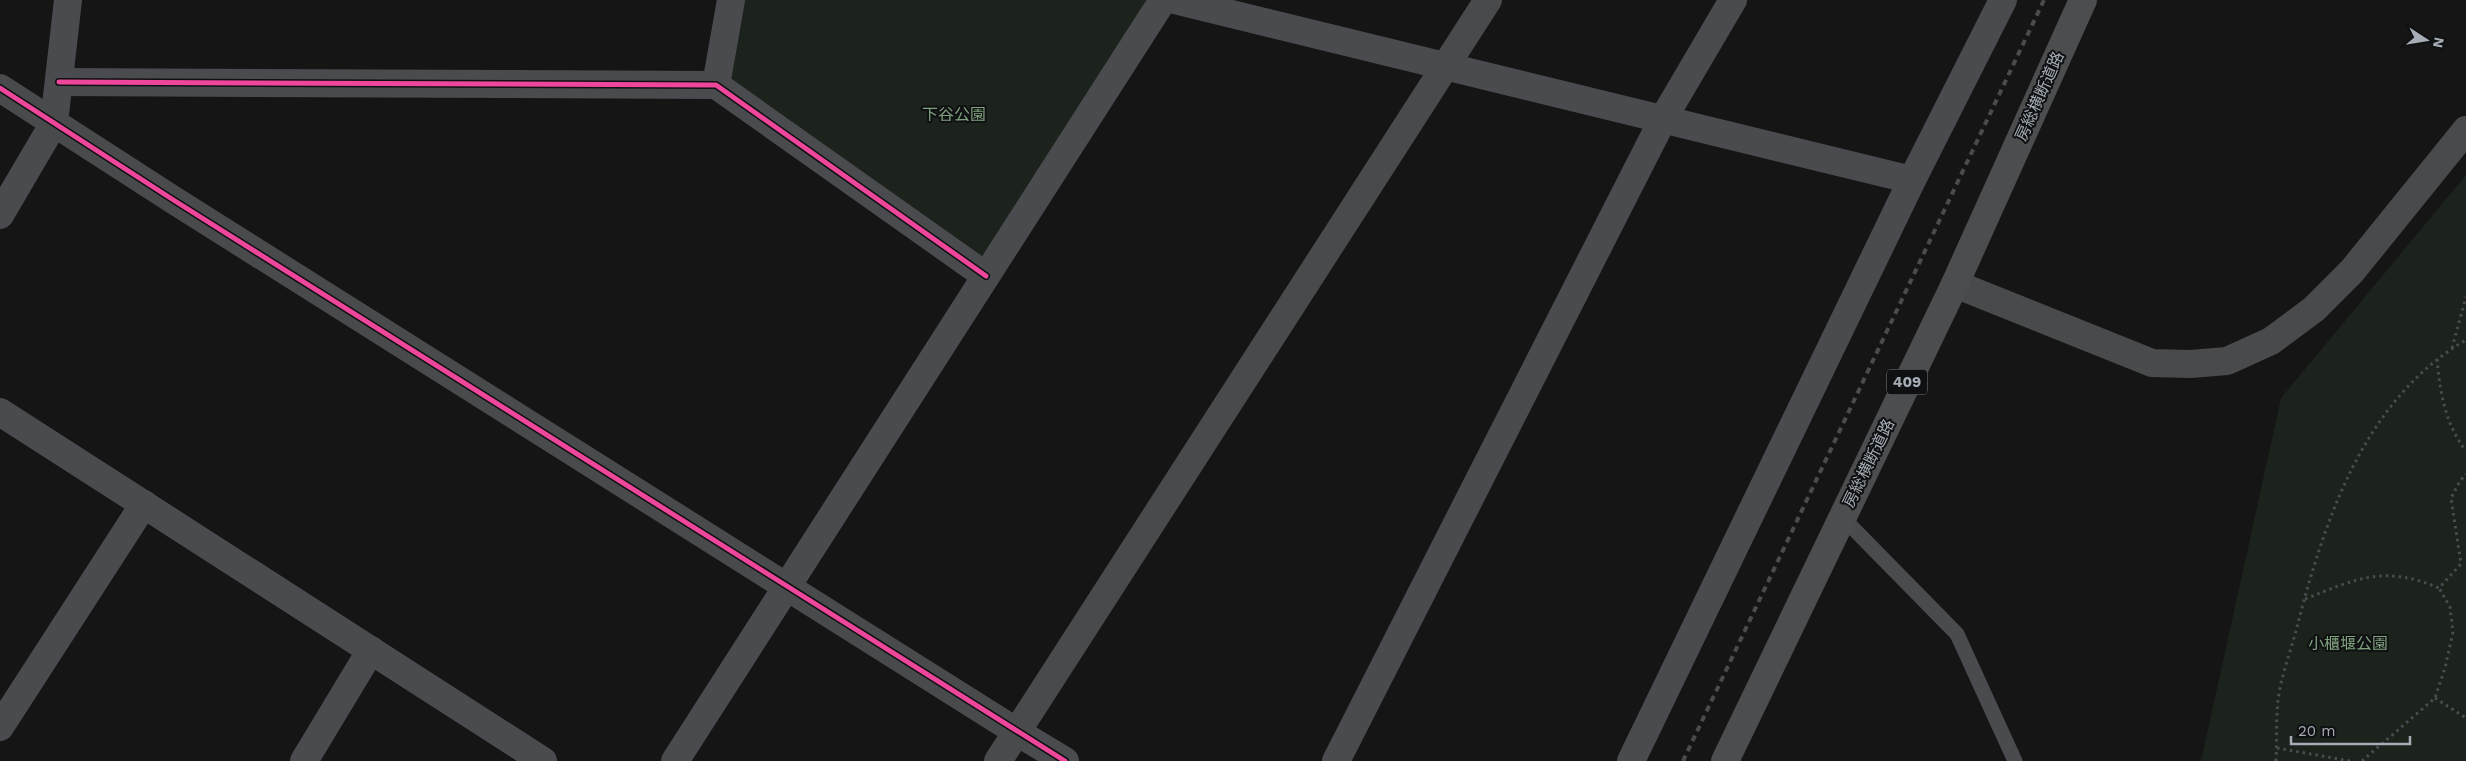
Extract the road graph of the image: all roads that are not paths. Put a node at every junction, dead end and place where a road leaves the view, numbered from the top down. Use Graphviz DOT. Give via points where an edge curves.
graph roads {
  1 [pos="68,0"];
  2 [pos="731,0"];
  3 [pos="1163,0"];
  4 [pos="1174,0"];
  5 [pos="1488,0"];
  6 [pos="1733,0"];
  7 [pos="2003,0"];
  8 [pos="2083,0"];
  9 [pos="1446,65"];
  10 [pos="59,82"];
  11 [pos="716,85"];
  12 [pos="0,88"];
  13 [pos="1663,119"];
  14 [pos="54,123"];
  15 [pos="2466,130"];
  16 [pos="1912,180"];
  17 [pos="0,215"];
  18 [pos="986,276"];
  19 [pos="1955,284"];
  20 [pos="0,412"];
  21 [pos="144,504"];
  22 [pos="1842,517"];
  23 [pos="787,587"];
  24 [pos="370,650"];
  25 [pos="0,727"];
  26 [pos="1017,732"];
  27 [pos="304,761"];
  28 [pos="544,761"];
  29 [pos="675,761"];
  30 [pos="998,761"];
  31 [pos="1065,761"];
  32 [pos="1336,761"];
  33 [pos="1631,761"];
  34 [pos="1725,761"];
  35 [pos="2015,761"];
  1 -- 10 [label="street"];
  2 -- 11 [label="street"];
  3 -- 18 [label="street"];
  4 -- 9 [label="street"];
  5 -- 9 [label="street"];
  6 -- 13 [label="street"];
  7 -- 16 [label="street"];
  8 -- 19 [label="highway, 房総横断道路 / 409"];
  9 -- 13 [label="street"];
  9 -- 26 [label="street"];
  10 -- 11 [label="street"];
  10 -- 14 [label="street"];
  11 -- 18 [label="street"];
  12 -- 14 [label="street"];
  13 -- 16 [label="street"];
  13 -- 32 [label="street"];
  14 -- 17 [label="street"];
  14 -- 23 [label="street"];
  15 -- 19 [label="street" via="2352,271 2314,308 2271,341 2226,361 2152,363"];
  16 -- 33 [label="street"];
  18 -- 23 [label="street"];
  19 -- 22 [label="highway, 房総横断道路 / 409"];
  20 -- 21 [label="street"];
  21 -- 24 [label="street"];
  21 -- 25 [label="street"];
  22 -- 34 [label="highway, 房総横断道路 / 409"];
  22 -- 35 [label="lane" via="1957,634"];
  23 -- 26 [label="street"];
  23 -- 29 [label="street"];
  24 -- 27 [label="street"];
  24 -- 28 [label="street"];
  26 -- 30 [label="street"];
  26 -- 31 [label="street"];
}
